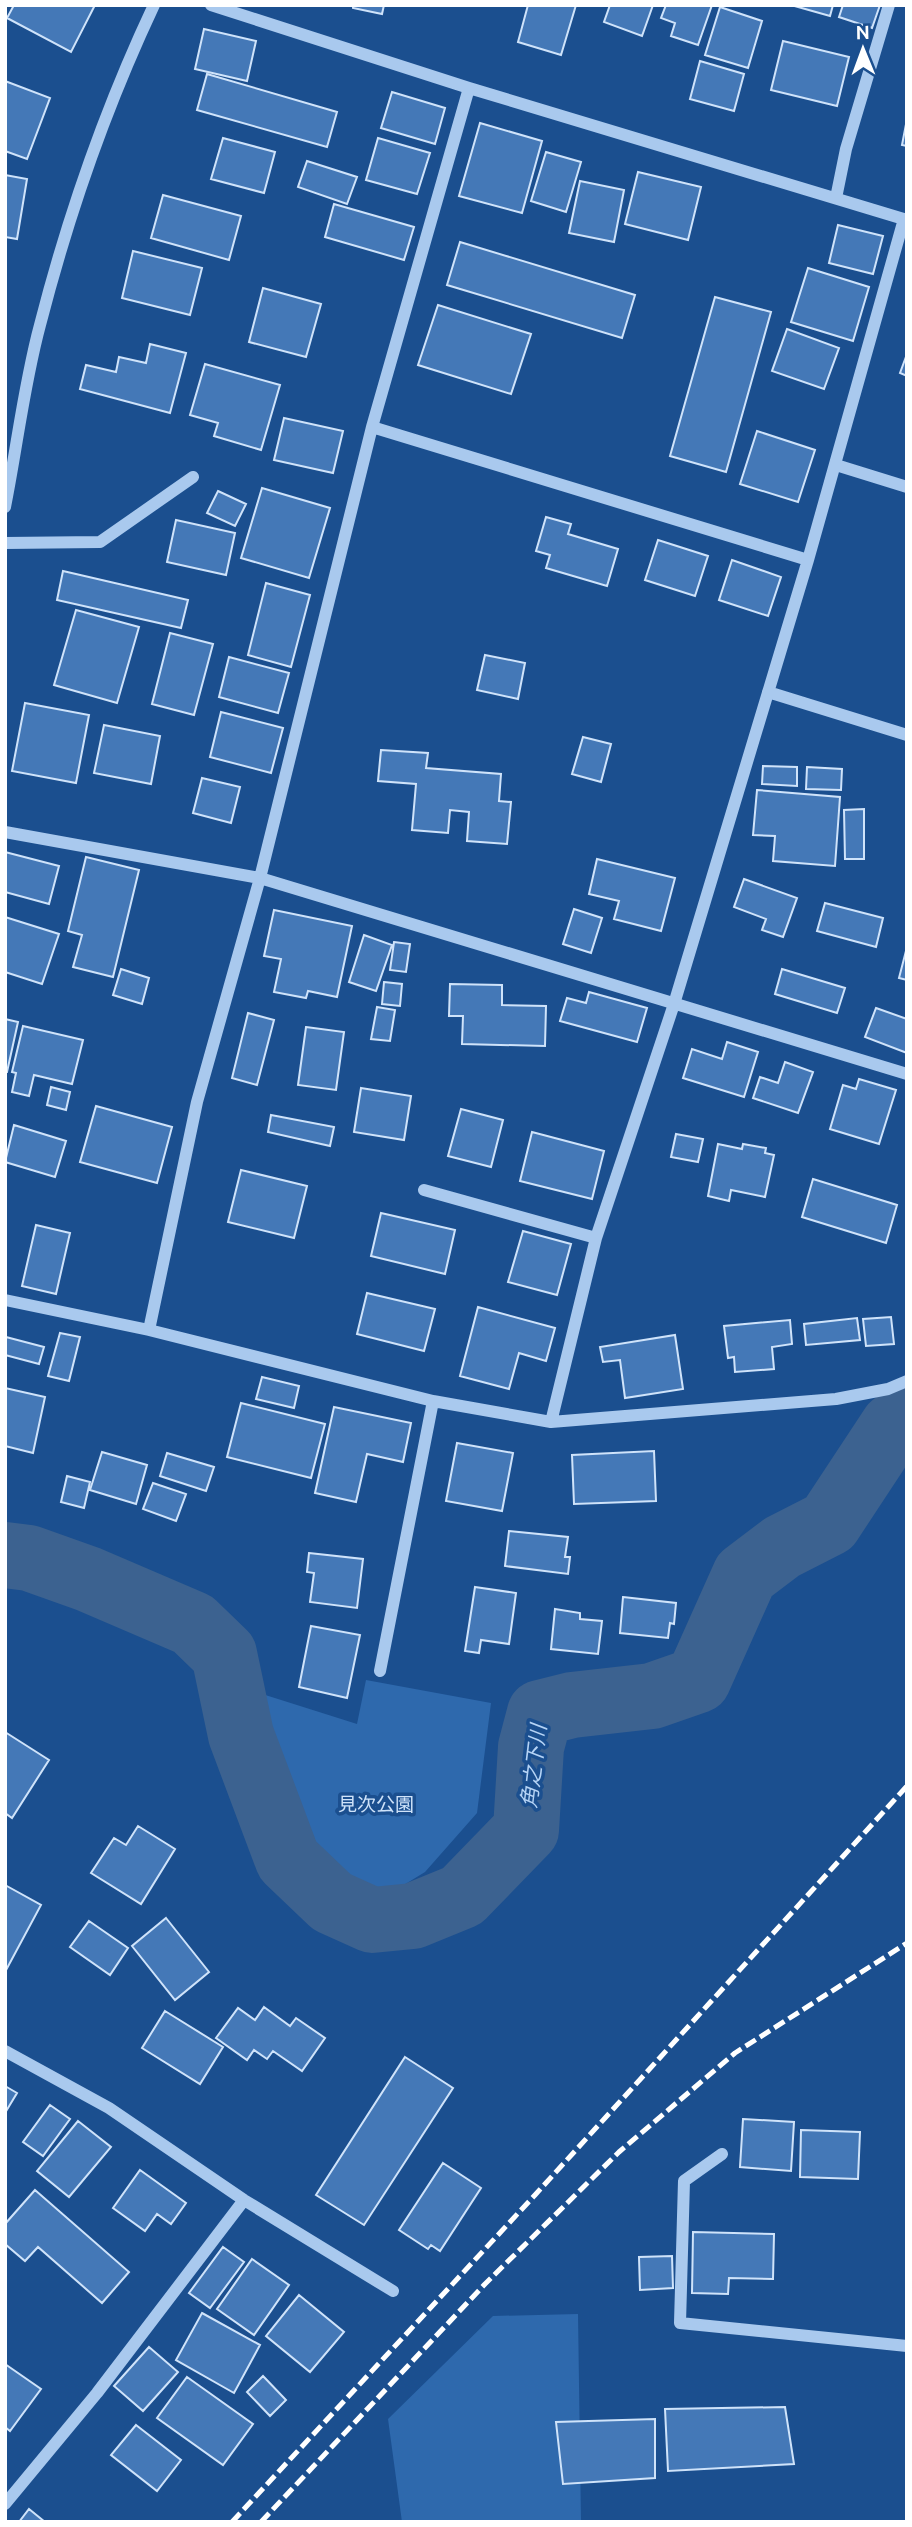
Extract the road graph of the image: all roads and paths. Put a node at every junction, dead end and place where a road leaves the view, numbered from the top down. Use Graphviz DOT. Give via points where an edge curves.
graph roads {
  1 [pos="153,5"];
  2 [pos="211,5"];
  3 [pos="889,5"];
  4 [pos="469,88"];
  5 [pos="836,198"];
  6 [pos="905,219"];
  7 [pos="372,427"];
  8 [pos="836,465"];
  9 [pos="193,477"];
  10 [pos="907,487"];
  11 [pos="5,507"];
  12 [pos="5,543"];
  13 [pos="808,560"];
  14 [pos="768,692"];
  15 [pos="907,735"];
  16 [pos="5,832"];
  17 [pos="260,878"];
  18 [pos="674,1004"];
  19 [pos="907,1074"];
  20 [pos="424,1190"];
  21 [pos="596,1238"];
  22 [pos="5,1300"];
  23 [pos="149,1330"];
  24 [pos="907,1381"];
  25 [pos="433,1401"];
  26 [pos="551,1422"];
  27 [pos="380,1671"];
  28 [pos="5,2050"];
  29 [pos="722,2154"];
  30 [pos="244,2200"];
  31 [pos="393,2291"];
  32 [pos="907,2346"];
  33 [pos="5,2504"];
  1 -- 11 [label="street" via="98,138 39,326"];
  2 -- 4 [label="street"];
  3 -- 5 [label="street"];
  4 -- 5 [label="street"];
  4 -- 7 [label="street"];
  5 -- 6 [label="street"];
  6 -- 8 [label="street"];
  7 -- 13 [label="street"];
  7 -- 17 [label="street"];
  8 -- 10 [label="street"];
  8 -- 13 [label="street"];
  9 -- 12 [label="street" via="100,542"];
  13 -- 14 [label="street"];
  14 -- 15 [label="street"];
  14 -- 18 [label="street"];
  16 -- 17 [label="street"];
  17 -- 18 [label="street"];
  17 -- 23 [label="street" via="197,1102"];
  18 -- 19 [label="street"];
  18 -- 21 [label="street"];
  20 -- 21 [label="street"];
  21 -- 26 [label="street"];
  22 -- 23 [label="street"];
  23 -- 25 [label="street"];
  24 -- 26 [label="street" via="836,1399"];
  25 -- 26 [label="street"];
  25 -- 27 [label="street"];
  28 -- 30 [label="street" via="109,2108"];
  29 -- 32 [label="street" via="684,2180 680,2323"];
  30 -- 31 [label="street"];
  30 -- 33 [label="street" via="97,2393"];
}
